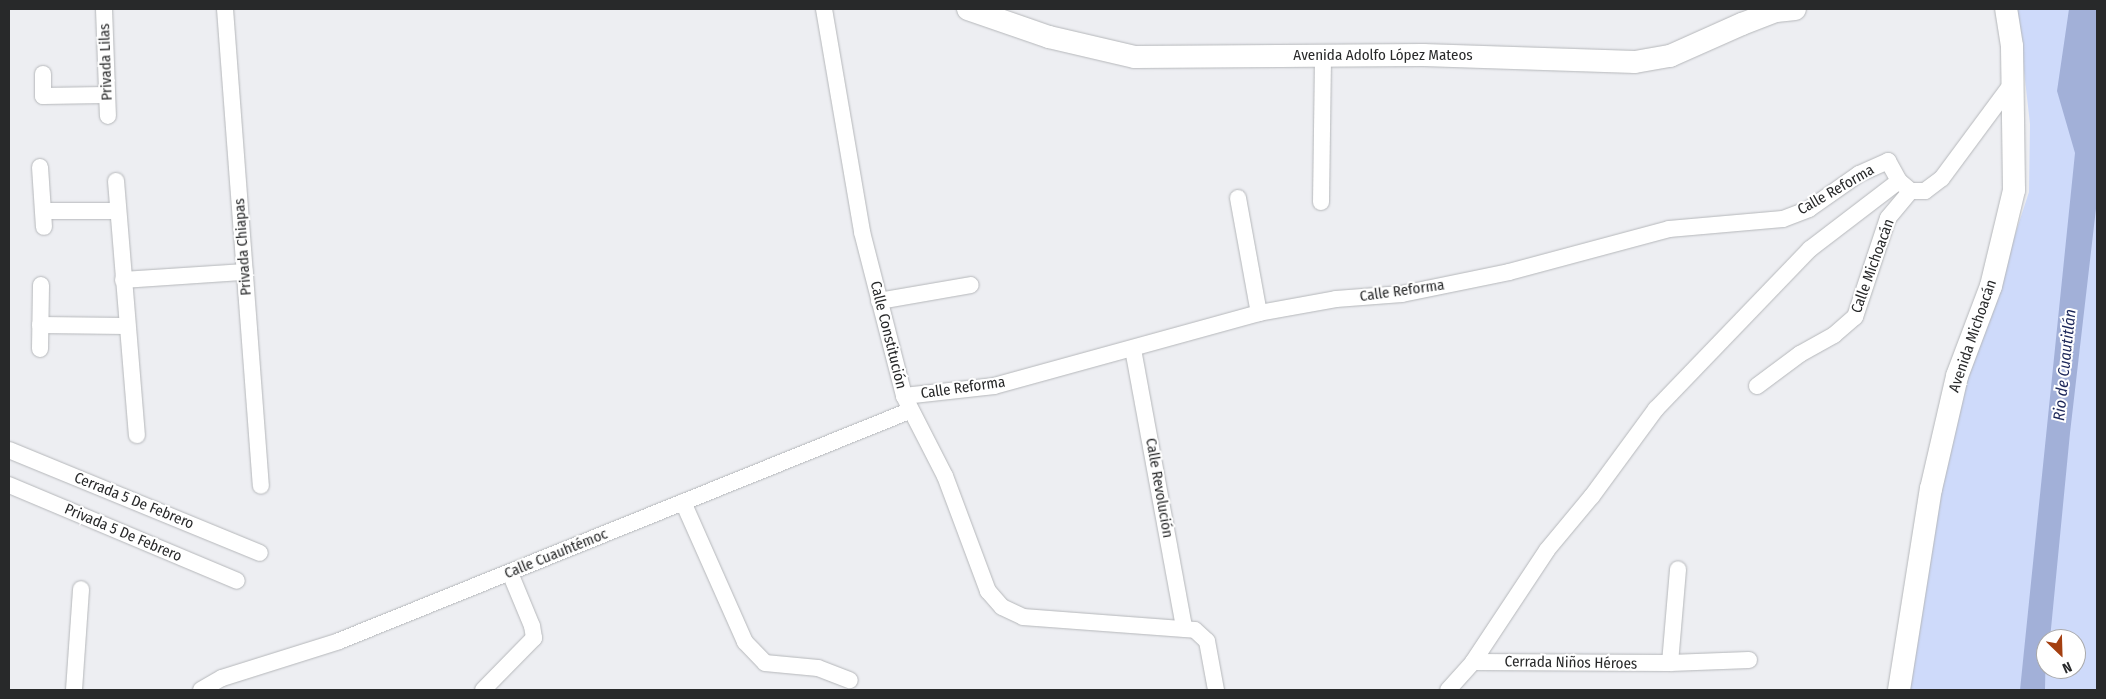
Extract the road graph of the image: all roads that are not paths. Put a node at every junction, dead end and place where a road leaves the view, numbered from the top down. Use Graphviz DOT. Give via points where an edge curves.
graph roads {
  1 [pos="104,9"];
  2 [pos="225,9"];
  3 [pos="824,9"];
  4 [pos="968,9"];
  5 [pos="1795,9"];
  6 [pos="2006,9"];
  7 [pos="1323,56"];
  8 [pos="43,74"];
  9 [pos="2013,82"];
  10 [pos="105,95"];
  11 [pos="108,116"];
  12 [pos="40,167"];
  13 [pos="116,181"];
  14 [pos="1905,186"];
  15 [pos="1238,198"];
  16 [pos="1321,202"];
  17 [pos="116,210"];
  18 [pos="245,272"];
  19 [pos="124,280"];
  20 [pos="41,285"];
  21 [pos="972,285"];
  22 [pos="879,301"];
  23 [pos="1260,313"];
  24 [pos="40,325"];
  25 [pos="126,326"];
  26 [pos="40,349"];
  27 [pos="1133,349"];
  28 [pos="1757,386"];
  29 [pos="906,404"];
  30 [pos="137,435"];
  31 [pos="9,450"];
  32 [pos="9,485"];
  33 [pos="261,486"];
  34 [pos="683,502"];
  35 [pos="260,552"];
  36 [pos="1678,568"];
  37 [pos="510,573"];
  38 [pos="237,581"];
  39 [pos="82,590"];
  40 [pos="1184,628"];
  41 [pos="1749,660"];
  42 [pos="1473,662"];
  43 [pos="1670,664"];
  44 [pos="850,680"];
  45 [pos="74,690"];
  46 [pos="201,690"];
  47 [pos="483,690"];
  48 [pos="1216,690"];
  49 [pos="1448,690"];
  50 [pos="1899,690"];
  1 -- 10 [label="street, Privada Lilas"];
  2 -- 18 [label="street, Privada Chiapas"];
  3 -- 22 [label="street, Calle Constitución" via="862,232"];
  4 -- 7 [label="street, Avenida Adolfo López Mateos" via="1049,37 1135,57"];
  5 -- 7 [label="street, Avenida Adolfo López Mateos" via="1776,11 1670,56 1635,62 1422,55"];
  6 -- 9 [label="street, Avenida Michoacán"];
  7 -- 16 [label="street"];
  8 -- 10 [label="street" via="43,96"];
  9 -- 14 [label="street" via="1942,178 1925,191"];
  9 -- 50 [label="street, Avenida Michoacán" via="2014,190 1991,286 1955,386 1931,489"];
  10 -- 11 [label="street, Privada Lilas"];
  12 -- 17 [label="street" via="44,219"];
  13 -- 17 [label="street"];
  14 -- 23 [label="street, Calle Reforma" via="1888,161 1859,174 1809,209 1783,219 1669,229 1509,272 1402,294 1336,299"];
  14 -- 28 [label="street, Calle Michoacán" via="1888,218 1855,317"];
  14 -- 42 [label="street" via="1810,249 1656,409 1592,496 1547,550"];
  15 -- 23 [label="street"];
  17 -- 19 [label="street"];
  18 -- 19 [label="street"];
  18 -- 33 [label="street, Privada Chiapas"];
  19 -- 25 [label="street"];
  20 -- 24 [label="street"];
  21 -- 22 [label="street"];
  22 -- 29 [label="street, Calle Constitución"];
  23 -- 27 [label="street, Calle Reforma"];
  24 -- 25 [label="street"];
  24 -- 26 [label="street"];
  25 -- 30 [label="street"];
  27 -- 29 [label="street, Calle Reforma" via="994,386"];
  27 -- 40 [label="street, Calle Revolución"];
  29 -- 34 [label="street, Calle Cuauhtémoc"];
  29 -- 40 [label="street, Calle Constitución" via="945,476 988,591 1002,607 1023,617"];
  31 -- 35 [label="street, Cerrada 5 De Febrero"];
  32 -- 38 [label="street, Privada 5 De Febrero"];
  34 -- 37 [label="street, Calle Cuauhtémoc"];
  34 -- 44 [label="street" via="745,642 765,663 818,668"];
  36 -- 43 [label="street"];
  37 -- 46 [label="street, Calle Cuauhtémoc" via="339,642 222,678"];
  37 -- 47 [label="street" via="534,638"];
  39 -- 45 [label="street"];
  40 -- 48 [label="street" via="1196,630 1207,641"];
  41 -- 43 [label="street, Cerrada Niños Héroes"];
  42 -- 43 [label="street, Cerrada Niños Héroes"];
  42 -- 49 [label="street"];
}
